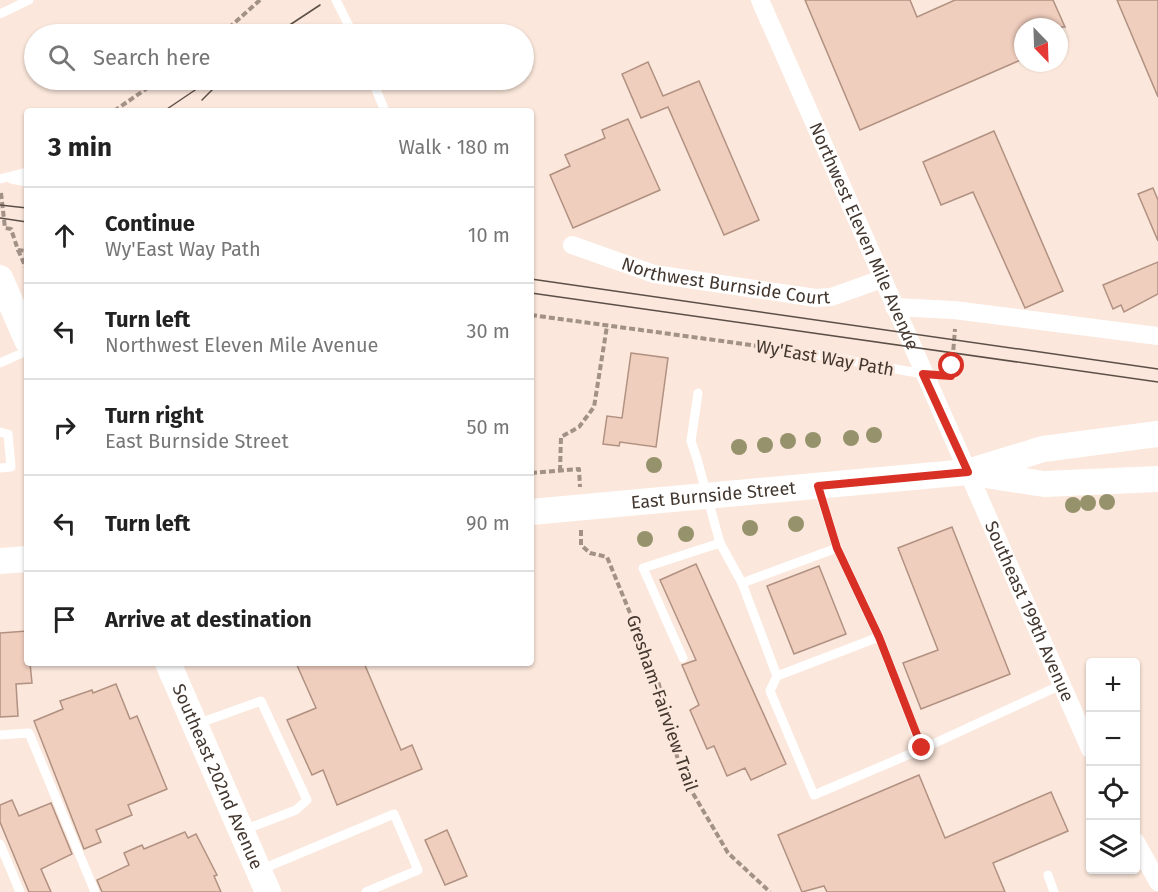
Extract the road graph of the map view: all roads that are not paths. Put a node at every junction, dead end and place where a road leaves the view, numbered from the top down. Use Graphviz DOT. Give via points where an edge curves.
graph roads {
  1 [pos="28,0"];
  2 [pos="336,0"];
  3 [pos="760,0"];
  4 [pos="0,14"];
  5 [pos="347,24"];
  6 [pos="376,90"];
  7 [pos="384,108"];
  8 [pos="24,173"];
  9 [pos="4,179"];
  10 [pos="24,182"];
  11 [pos="572,244"];
  12 [pos="0,278"];
  13 [pos="882,279"];
  14 [pos="894,307"];
  15 [pos="6,309"];
  16 [pos="24,336"];
  17 [pos="1158,336"];
  18 [pos="24,352"];
  19 [pos="808,353"];
  20 [pos="0,363"];
  21 [pos="923,374"];
  22 [pos="698,393"];
  23 [pos="0,432"];
  24 [pos="1158,434"];
  25 [pos="0,468"];
  26 [pos="968,472"];
  27 [pos="1158,479"];
  28 [pos="818,486"];
  29 [pos="707,496"];
  30 [pos="534,512"];
  31 [pos="720,543"];
  32 [pos="837,548"];
  33 [pos="24,559"];
  34 [pos="0,561"];
  35 [pos="742,583"];
  36 [pos="879,637"];
  37 [pos="683,658"];
  38 [pos="169,666"];
  39 [pos="777,676"];
  40 [pos="1061,685"];
  41 [pos="195,725"];
  42 [pos="0,735"];
  43 [pos="1086,740"];
  44 [pos="922,748"];
  45 [pos="242,831"];
  46 [pos="0,844"];
  47 [pos="1140,849"];
  48 [pos="1048,875"];
  49 [pos="264,882"];
  50 [pos="1158,882"];
  51 [pos="20,892"];
  52 [pos="95,892"];
  53 [pos="366,892"];
  54 [pos="1054,892"];
  1 -- 4 [label="lane"];
  2 -- 5 [label="lane"];
  3 -- 13 [label="street, Northwest Eleven Mile Avenue"];
  6 -- 7 [label="lane"];
  8 -- 9 [label="lane"];
  9 -- 10 [label="lane"];
  11 -- 13 [label="street, Northwest Burnside Court" via="654,274 816,298 831,297"];
  12 -- 15 [label="main road"];
  13 -- 14 [label="street, Northwest Eleven Mile Avenue"];
  14 -- 17 [label="street" via="964,311"];
  14 -- 21 [label="street, Northwest Eleven Mile Avenue"];
  15 -- 16 [label="main road"];
  18 -- 20 [label="lane"];
  19 -- 21 [label="lane, Wy'East Way Path"];
  21 -- 26 [label="street, Northwest Eleven Mile Avenue"];
  22 -- 29 [label="lane" via="692,441"];
  23 -- 25 [label="lane" via="8,434 11,466"];
  24 -- 26 [label="main road, East Burnside Street" via="1043,449"];
  26 -- 27 [label="main road, East Burnside Street" via="1044,484"];
  26 -- 28 [label="main road, East Burnside Street"];
  26 -- 40 [label="street, Southeast 199th Avenue"];
  28 -- 29 [label="main road, East Burnside Street"];
  28 -- 32 [label="lane"];
  29 -- 30 [label="main road, East Burnside Street"];
  29 -- 31 [label="lane"];
  31 -- 35 [label="lane"];
  31 -- 37 [label="lane" via="643,568"];
  32 -- 35 [label="lane"];
  32 -- 36 [label="lane"];
  33 -- 34 [label="main road"];
  35 -- 39 [label="lane"];
  36 -- 39 [label="lane"];
  36 -- 44 [label="lane"];
  38 -- 41 [label="main road, Southeast 202nd Avenue"];
  39 -- 44 [label="lane" via="770,691 814,795"];
  40 -- 43 [label="street, Southeast 199th Avenue"];
  40 -- 44 [label="lane"];
  41 -- 45 [label="main road, Southeast 202nd Avenue"];
  41 -- 45 [label="lane" via="261,701 307,800 296,810"];
  42 -- 52 [label="lane" via="29,733"];
  45 -- 49 [label="main road, Southeast 202nd Avenue"];
  46 -- 51 [label="lane"];
  47 -- 50 [label="street"];
  48 -- 54 [label="lane"];
  49 -- 53 [label="lane" via="394,814 417,870"];
}
